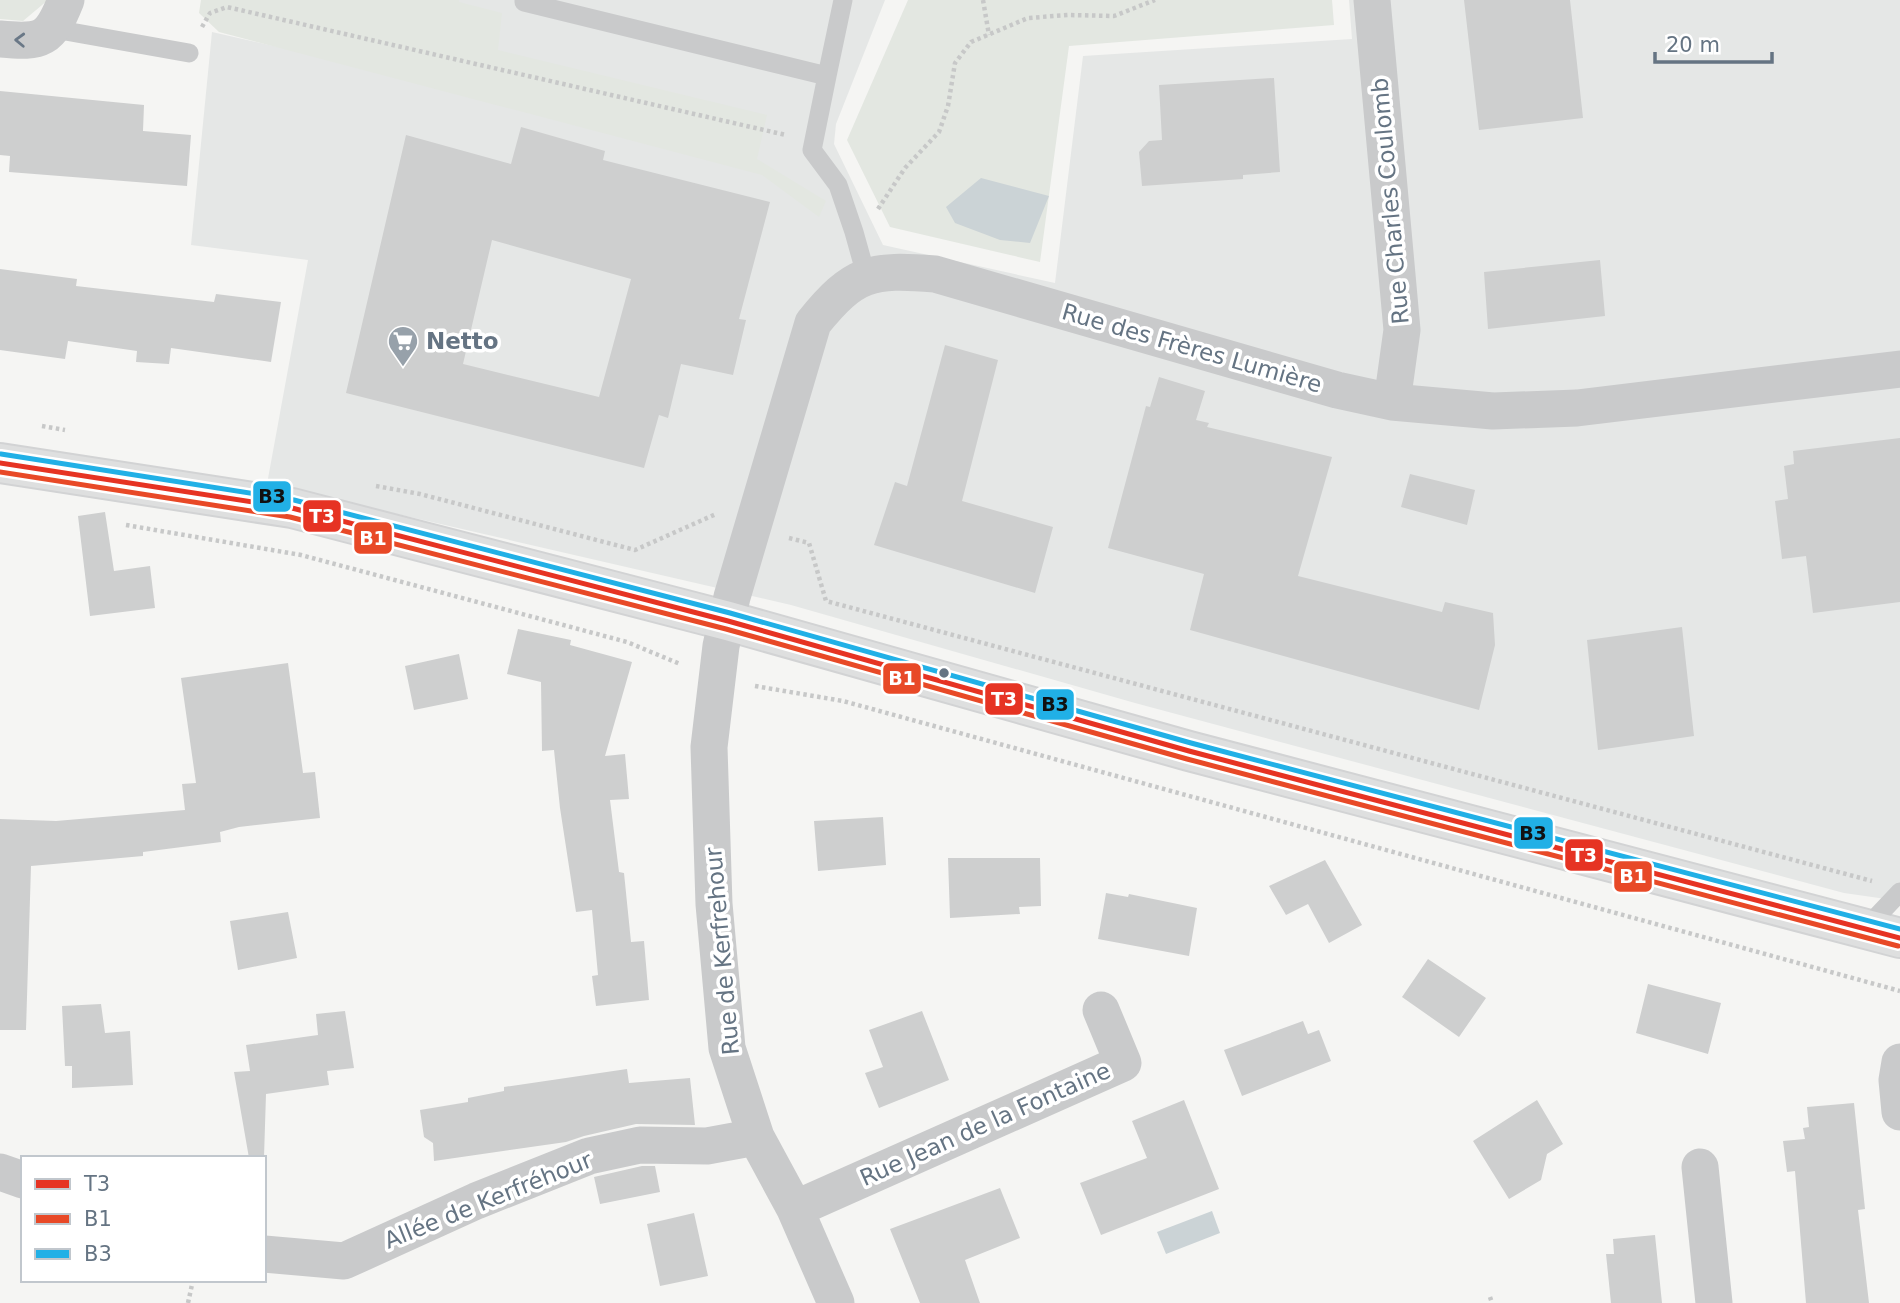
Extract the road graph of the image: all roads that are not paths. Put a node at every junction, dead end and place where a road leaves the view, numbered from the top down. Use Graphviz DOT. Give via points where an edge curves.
graph roads {
  1 [pos="524,0"];
  2 [pos="843,0"];
  3 [pos="1373,0"];
  4 [pos="60,15"];
  5 [pos="0,39"];
  6 [pos="189,53"];
  7 [pos="827,76"];
  8 [pos="866,275"];
  9 [pos="1900,369"];
  10 [pos="1392,402"];
  11 [pos="0,463"];
  12 [pos="728,621"];
  13 [pos="1900,892"];
  14 [pos="1882,934"];
  15 [pos="1101,1010"];
  16 [pos="1900,1062"];
  17 [pos="1900,1112"];
  18 [pos="756,1137"];
  19 [pos="1700,1167"];
  20 [pos="0,1172"];
  21 [pos="21,1179"];
  22 [pos="794,1209"];
  23 [pos="266,1254"];
  24 [pos="836,1303"];
  25 [pos="1714,1303"];
  1 -- 7 [label="lane"];
  2 -- 7 [label="lane"];
  3 -- 10 [label="street, Rue Charles Coulomb" via="1402,330"];
  4 -- 5 [label="street, one-way" via="30,42"];
  4 -- 6 [label="lane"];
  7 -- 8 [label="lane" via="812,150 838,184"];
  8 -- 10 [label="street, Rue des Frères Lumière" via="896,271 935,274"];
  8 -- 12 [label="street, Rue des Frères Lumière" via="834,296 813,323"];
  9 -- 10 [label="street, Rue des Frères Lumière" via="1577,408 1493,411"];
  11 -- 12 [label="main road" via="292,508"];
  12 -- 14 [label="main road" via="1189,751"];
  12 -- 18 [label="street, Rue de Kerfrehour" via="709,747 714,904 727,1048"];
  13 -- 14 [label="lane"];
  15 -- 22 [label="street, Rue Jean de la Fontaine" via="1123,1063"];
  16 -- 17 [label="street"];
  18 -- 22 [label="street, Rue de Kerfrehour"];
  18 -- 23 [label="street, Allée de Kerfréhour" via="707,1146 640,1145 589,1156 344,1261"];
  19 -- 25 [label="street"];
  20 -- 21 [label="street"];
  22 -- 24 [label="street, Rue de Kerfrehour"];
}
